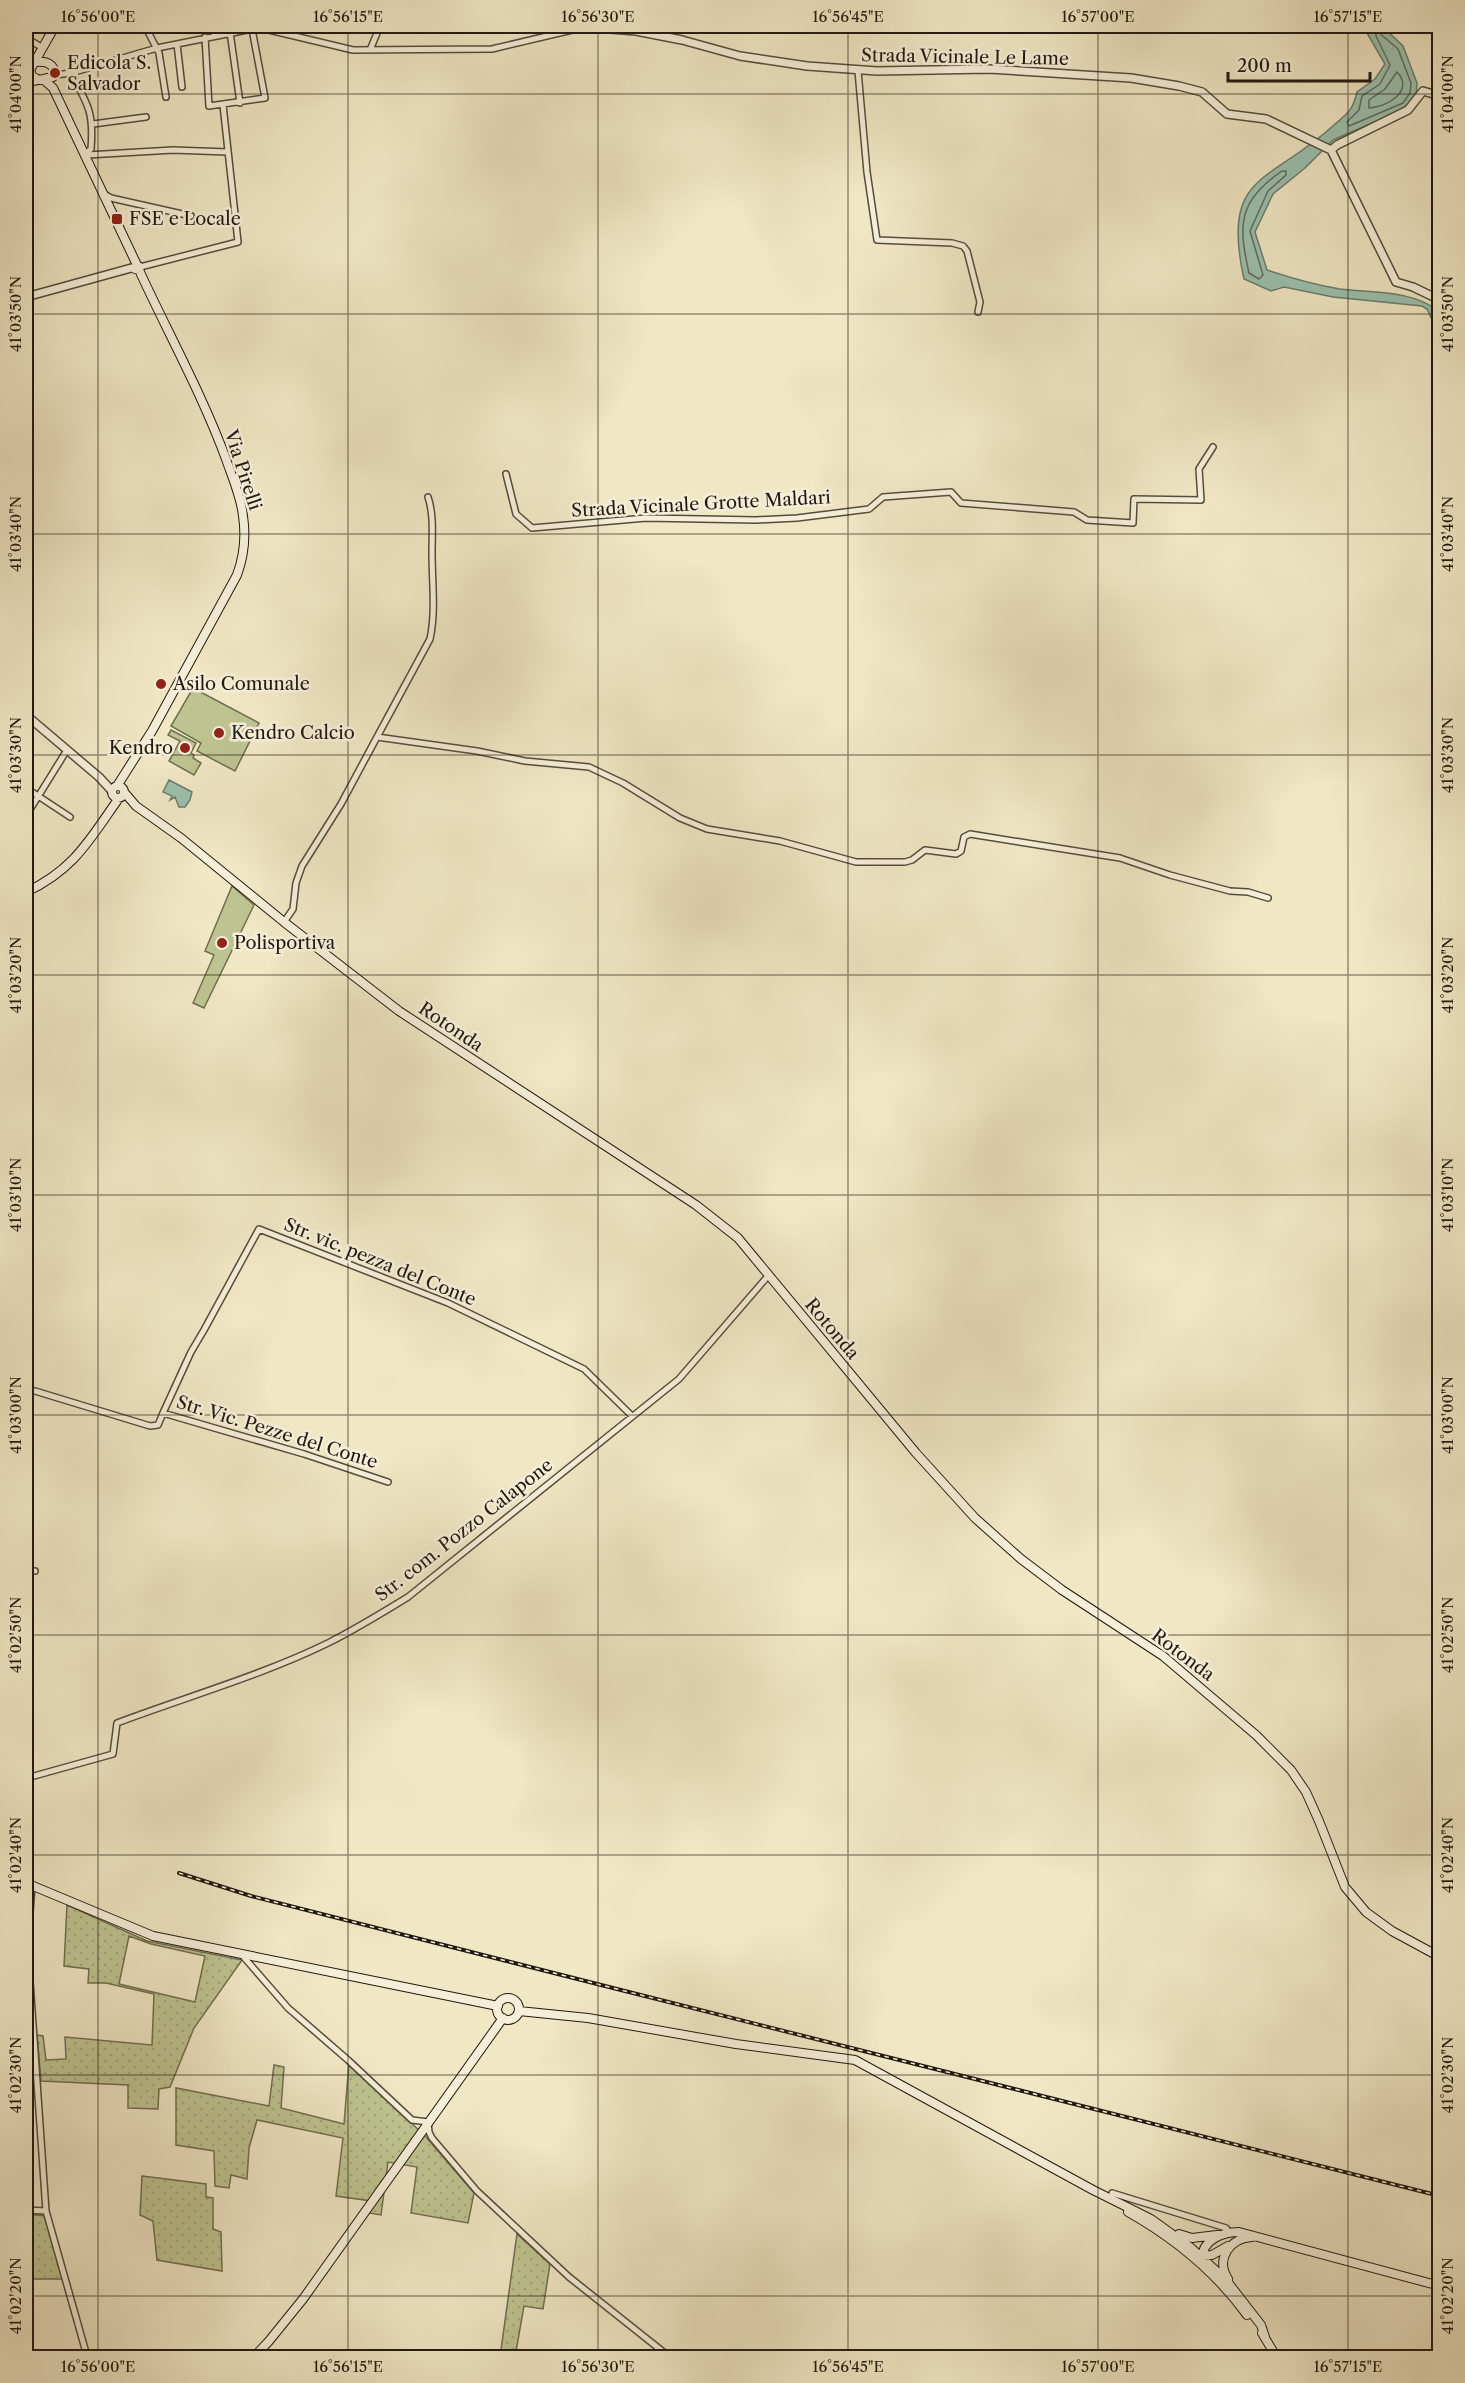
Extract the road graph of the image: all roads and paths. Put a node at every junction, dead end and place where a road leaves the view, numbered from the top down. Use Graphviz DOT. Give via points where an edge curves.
graph roads {
  1 [pos="37,26"];
  2 [pos="145,26"];
  3 [pos="214,26"];
  4 [pos="235,26"];
  5 [pos="380,26"];
  6 [pos="585,27"];
  7 [pos="269,28"];
  8 [pos="53,29"];
  9 [pos="252,29"];
  10 [pos="230,32"];
  11 [pos="214,35"];
  12 [pos="205,37"];
  13 [pos="26,38"];
  14 [pos="177,44"];
  15 [pos="157,48"];
  16 [pos="42,50"];
  17 [pos="370,50"];
  18 [pos="26,58"];
  19 [pos="35,62"];
  20 [pos="46,62"];
  21 [pos="858,70"];
  22 [pos="71,73"];
  23 [pos="28,74"];
  24 [pos="54,76"];
  25 [pos="41,80"];
  26 [pos="26,83"];
  27 [pos="182,87"];
  28 [pos="53,88"];
  29 [pos="1440,96"];
  30 [pos="166,97"];
  31 [pos="240,102"];
  32 [pos="223,105"];
  33 [pos="146,117"];
  34 [pos="93,124"];
  35 [pos="1331,150"];
  36 [pos="228,152"];
  37 [pos="86,154"];
  38 [pos="104,194"];
  39 [pos="192,216"];
  40 [pos="138,267"];
  41 [pos="26,297"];
  42 [pos="1440,300"];
  43 [pos="978,312"];
  44 [pos="1213,447"];
  45 [pos="506,474"];
  46 [pos="428,497"];
  47 [pos="26,715"];
  48 [pos="377,737"];
  49 [pos="67,750"];
  50 [pos="26,788"];
  51 [pos="118,792"];
  52 [pos="38,795"];
  53 [pos="26,816"];
  54 [pos="70,817"];
  55 [pos="26,892"];
  56 [pos="1268,898"];
  57 [pos="284,922"];
  58 [pos="768,1276"];
  59 [pos="26,1391"];
  60 [pos="163,1413"];
  61 [pos="632,1416"];
  62 [pos="388,1482"];
  63 [pos="35,1571"];
  64 [pos="26,1572"];
  65 [pos="34,1776"];
  66 [pos="29,1885"];
  67 [pos="242,1955"];
  68 [pos="1440,1957"];
  69 [pos="498,2006"];
  70 [pos="519,2011"];
  71 [pos="503,2018"];
  72 [pos="428,2122"];
  73 [pos="416,2139"];
  74 [pos="432,2139"];
  75 [pos="1093,2190"];
  76 [pos="1111,2195"];
  77 [pos="26,2210"];
  78 [pos="46,2211"];
  79 [pos="1160,2230"];
  80 [pos="1227,2233"];
  81 [pos="1256,2237"];
  82 [pos="1232,2244"];
  83 [pos="1202,2256"];
  84 [pos="1440,2286"];
  85 [pos="1228,2290"];
  86 [pos="1261,2325"];
  87 [pos="1265,2337"];
  88 [pos="85,2358"];
  89 [pos="253,2358"];
  90 [pos="671,2358"];
  91 [pos="1277,2358"];
  1 -- 8 [label="street"];
  2 -- 15 [label="street"];
  3 -- 11 [label="street"];
  4 -- 10 [label="street"];
  5 -- 17 [label="street"];
  6 -- 17 [label="street" via="492,49"];
  6 -- 21 [label="street, Strada Vicinale Le Lame" via="636,31 776,62"];
  7 -- 9 [label="street"];
  7 -- 17 [label="street" via="352,50"];
  8 -- 16 [label="main road"];
  9 -- 10 [label="street"];
  9 -- 31 [label="street" via="266,98"];
  10 -- 11 [label="street"];
  10 -- 31 [label="street"];
  11 -- 12 [label="street"];
  12 -- 14 [label="street"];
  12 -- 32 [label="street" via="209,106"];
  13 -- 16 [label="street"];
  14 -- 15 [label="street"];
  14 -- 27 [label="street"];
  15 -- 22 [label="street"];
  15 -- 30 [label="street"];
  16 -- 19 [label="main road"];
  16 -- 20 [label="main road"];
  18 -- 19 [label="street"];
  19 -- 20 [label="main road"];
  19 -- 23 [label="main road"];
  20 -- 24 [label="main road" via="53,67"];
  21 -- 35 [label="street, Strada Vicinale Le Lame" via="989,69 1131,78 1179,86 1202,92 1227,114 1266,119"];
  21 -- 43 [label="street" via="877,240 963,246 980,302"];
  22 -- 24 [label="street"];
  22 -- 34 [label="street"];
  23 -- 25 [label="main road"];
  24 -- 25 [label="main road"];
  24 -- 28 [label="main road, Via Pirelli"];
  25 -- 26 [label="street"];
  25 -- 28 [label="main road, Via Pirelli"];
  28 -- 37 [label="main road, Via Pirelli"];
  29 -- 35 [label="street" via="1423,91 1408,110"];
  31 -- 32 [label="street"];
  32 -- 36 [label="street"];
  33 -- 34 [label="street"];
  34 -- 37 [label="street" via="92,149"];
  35 -- 42 [label="street" via="1396,282"];
  36 -- 37 [label="street"];
  36 -- 40 [label="street" via="238,242"];
  37 -- 38 [label="main road, Via Pirelli"];
  38 -- 39 [label="street"];
  38 -- 40 [label="main road, Via Pirelli"];
  40 -- 41 [label="street"];
  40 -- 51 [label="main road, Via Pirelli" via="216,433 238,491 244,540 237,575"];
  44 -- 45 [label="street, Strada Vicinale Grotte Maldari" via="1199,469 1201,500 1134,499 1133,523 1087,520 1074,512 961,503 951,492 883,497 869,509 797,518 646,518 531,528 516,514"];
  46 -- 48 [label="street" via="434,621 430,639"];
  47 -- 49 [label="street"];
  48 -- 56 [label="street" via="525,761 589,767 707,829 780,841 856,862 905,862 924,849 956,854 961,851 966,835 977,834 1120,858 1170,875"];
  48 -- 57 [label="street" via="302,866 293,909"];
  49 -- 51 [label="street"];
  49 -- 52 [label="street"];
  50 -- 52 [label="street"];
  51 -- 55 [label="main road, Via Pirelli" via="84,850 50,879"];
  51 -- 57 [label="main road, Rotonda"];
  52 -- 53 [label="street"];
  52 -- 54 [label="street"];
  57 -- 58 [label="main road, Rotonda" via="405,1015 696,1205 738,1238"];
  58 -- 61 [label="street, Str. com. Pozzo Calapone" via="694,1364"];
  58 -- 68 [label="main road, Rotonda" via="975,1518 1062,1590 1162,1656 1256,1735 1291,1770 1306,1792 1345,1887 1366,1912"];
  59 -- 60 [label="street, Str. Vic. Pezze del Conte" via="150,1426 158,1425"];
  60 -- 61 [label="street, Str. vic. pezza del Conte" via="190,1352 259,1229 448,1303 584,1369"];
  60 -- 62 [label="street, Str. Vic. Pezze del Conte"];
  61 -- 65 [label="street, Str. com. Pozzo Calapone" via="399,1602 365,1624 274,1666 117,1722 113,1754"];
  63 -- 64 [label="street"];
  66 -- 67 [label="main road" via="153,1936"];
  66 -- 78 [label="street" via="29,1967"];
  67 -- 69 [label="main road"];
  67 -- 72 [label="street" via="288,2008 412,2120"];
  69 -- 70 [label="main road" via="511,1999"];
  69 -- 71 [label="main road"];
  70 -- 71 [label="main road" via="513,2019"];
  70 -- 75 [label="main road" via="855,2060"];
  71 -- 72 [label="main road"];
  72 -- 73 [label="main road"];
  72 -- 74 [label="street"];
  73 -- 74 [label="street"];
  73 -- 89 [label="main road" via="303,2299"];
  74 -- 90 [label="street" via="477,2191 570,2277"];
  75 -- 76 [label="main road"];
  75 -- 79 [label="main road"];
  76 -- 80 [label="street" via="1226,2228"];
  76 -- 80 [label="main road" via="1185,2237"];
  76 -- 83 [label="main road"];
  77 -- 78 [label="street"];
  78 -- 88 [label="street"];
  79 -- 83 [label="main road"];
  79 -- 85 [label="main road"];
  80 -- 81 [label="main road"];
  80 -- 83 [label="main road" via="1204,2247"];
  81 -- 82 [label="main road"];
  81 -- 84 [label="main road"];
  82 -- 83 [label="main road"];
  82 -- 86 [label="main road" via="1226,2253 1224,2271"];
  83 -- 85 [label="main road"];
  83 -- 86 [label="main road"];
  85 -- 87 [label="main road"];
  86 -- 87 [label="main road"];
  87 -- 91 [label="main road"];
}
